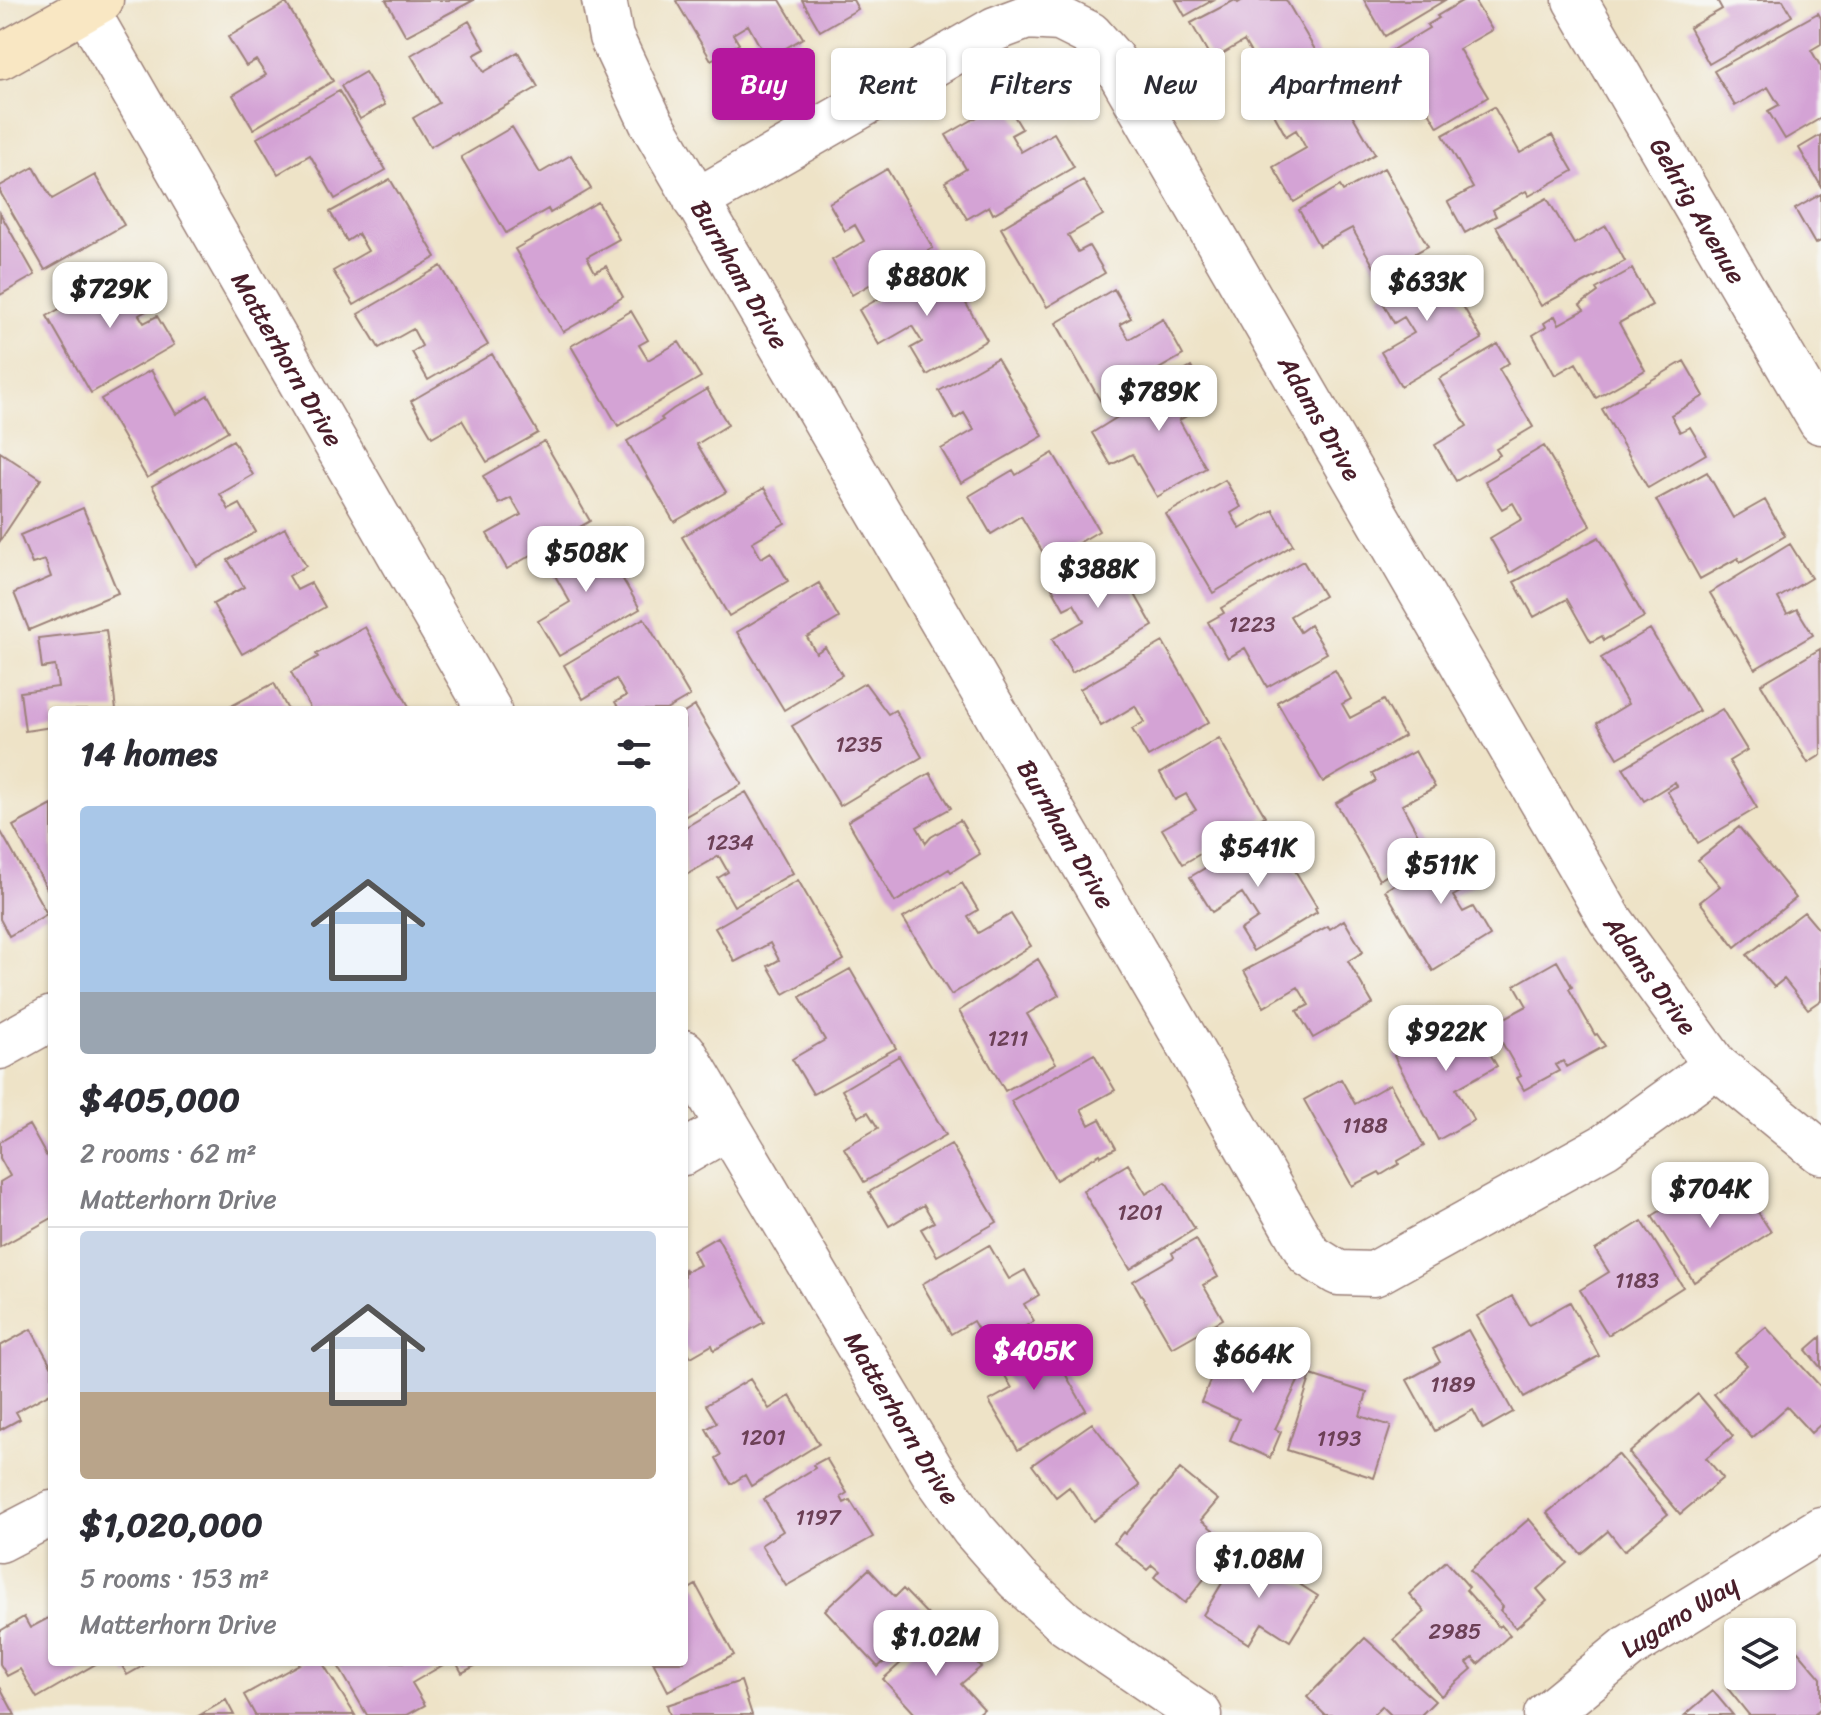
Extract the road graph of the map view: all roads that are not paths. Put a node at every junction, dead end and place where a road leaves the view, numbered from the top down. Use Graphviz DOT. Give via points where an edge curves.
graph roads {
  1 [pos="604,0"];
  2 [pos="1575,0"];
  3 [pos="94,4"];
  4 [pos="0,57"];
  5 [pos="696,201"];
  6 [pos="1821,422"];
  7 [pos="487,706"];
  8 [pos="48,1020"];
  9 [pos="0,1047"];
  10 [pos="688,1059"];
  11 [pos="1716,1066"];
  12 [pos="727,1128"];
  13 [pos="688,1151"];
  14 [pos="1821,1152"];
  15 [pos="48,1515"];
  16 [pos="1821,1529"];
  17 [pos="0,1540"];
  18 [pos="1200,1715"];
  19 [pos="1546,1715"];
  1 -- 5 [label="street, Burnham Drive" via="611,37"];
  2 -- 6 [label="street, Gehrig Avenue"];
  3 -- 4 [label="street"];
  3 -- 7 [label="street, Matterhorn Drive"];
  5 -- 11 [label="street, Adams Drive" via="995,29 1027,17 1060,19 1090,34 1112,59 1610,919"];
  5 -- 11 [label="street, Burnham Drive" via="1309,1255 1338,1273 1374,1274 1605,1146"];
  8 -- 9 [label="street"];
  10 -- 12 [label="street, Matterhorn Drive"];
  11 -- 14 [label="street, Adams Drive"];
  12 -- 13 [label="street"];
  12 -- 18 [label="street, Matterhorn Drive" via="934,1474 973,1529 1065,1623"];
  15 -- 17 [label="street"];
  16 -- 19 [label="street, Lugano Way" via="1629,1647"];
}
